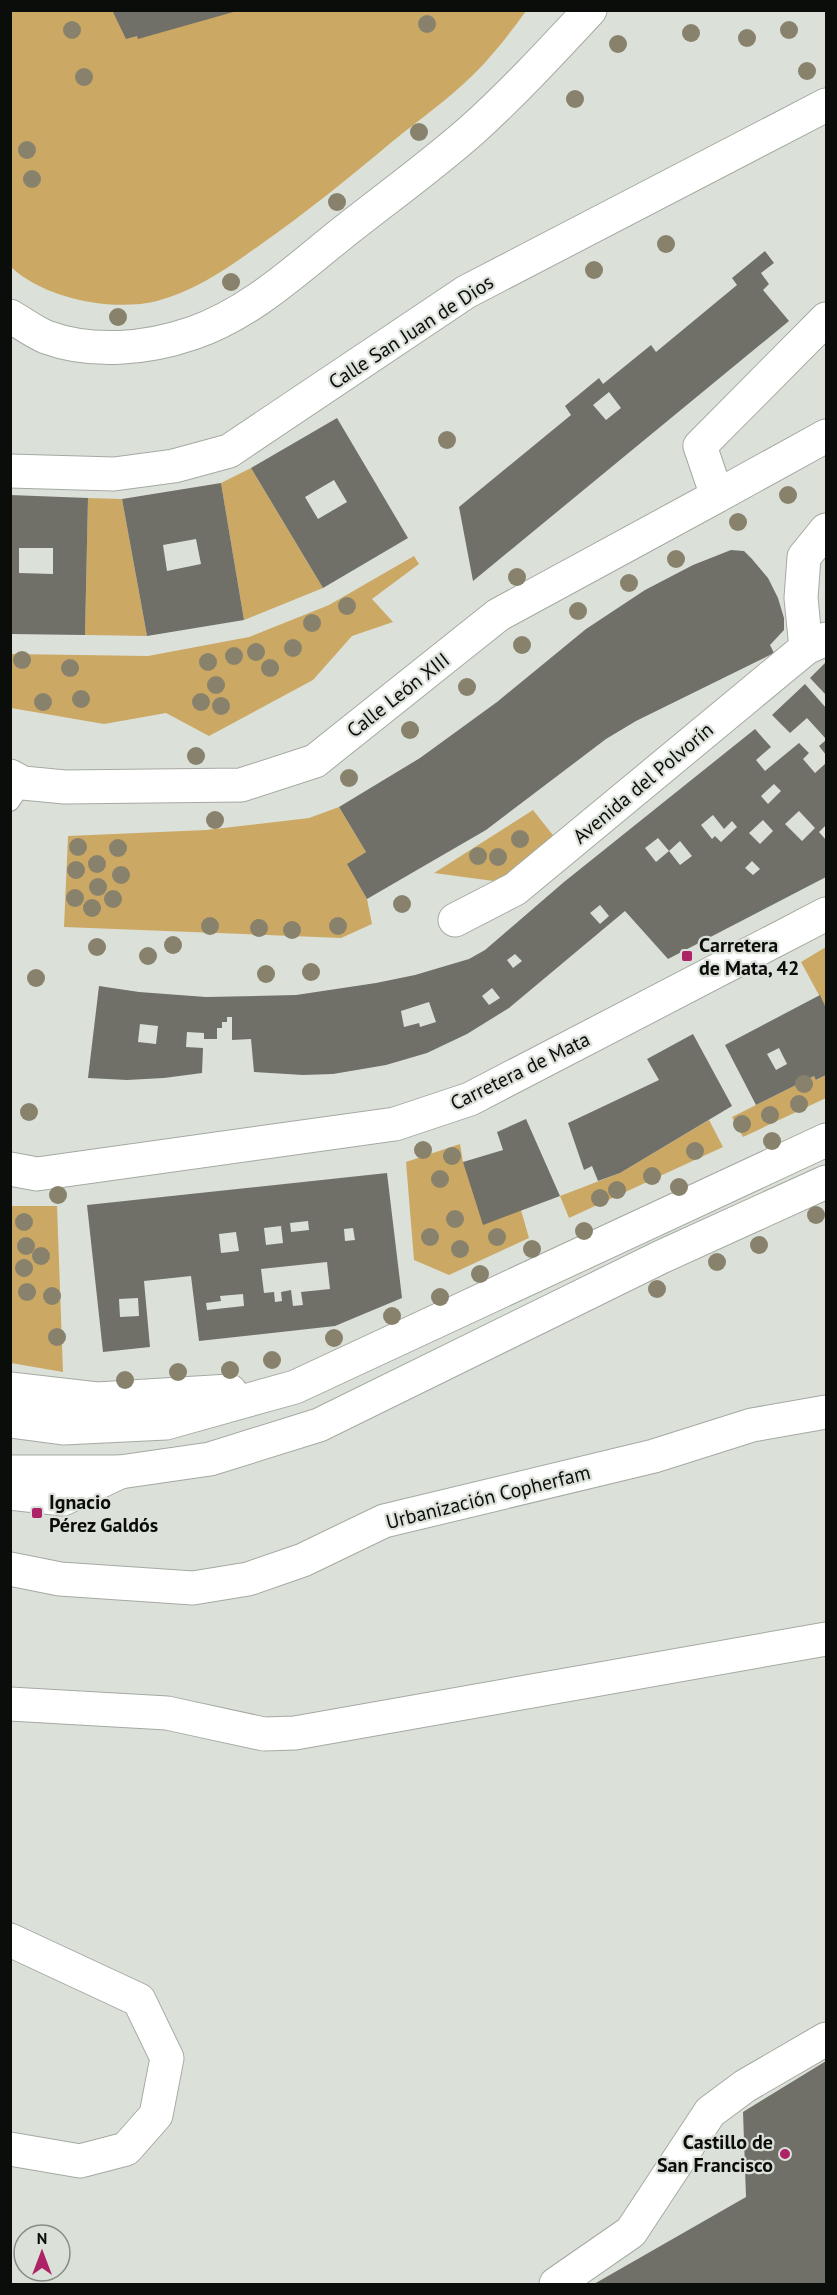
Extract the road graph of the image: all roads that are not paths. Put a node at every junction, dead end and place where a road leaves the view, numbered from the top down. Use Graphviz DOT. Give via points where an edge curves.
graph roads {
  1 [pos="580,13"];
  2 [pos="826,105"];
  3 [pos="10,316"];
  4 [pos="826,320"];
  5 [pos="826,436"];
  6 [pos="10,471"];
  7 [pos="709,500"];
  8 [pos="826,530"];
  9 [pos="816,644"];
  10 [pos="15,787"];
  11 [pos="826,914"];
  12 [pos="455,920"];
  13 [pos="826,1140"];
  14 [pos="10,1169"];
  15 [pos="826,1182"];
  16 [pos="295,1388"];
  17 [pos="10,1389"];
  18 [pos="826,1412"];
  19 [pos="10,1421"];
  20 [pos="10,1472"];
  21 [pos="120,1472"];
  22 [pos="10,1493"];
  23 [pos="10,1569"];
  24 [pos="826,1639"];
  25 [pos="10,1704"];
  26 [pos="10,1940"];
  27 [pos="826,2039"];
  28 [pos="10,2150"];
  29 [pos="556,2284"];
  1 -- 3 [label="street" via="524,81 470,132 241,310 194,333 118,348 81,346 45,336"];
  2 -- 6 [label="street, Calle San Juan de Dios" via="466,292 229,451 174,466 114,474"];
  4 -- 7 [label="street" via="700,446 690,475"];
  5 -- 7 [label="street, Calle León XIII"];
  7 -- 10 [label="street, Calle León XIII" via="498,615 315,761 241,785"];
  8 -- 9 [label="street" via="804,557 801,598"];
  9 -- 12 [label="street, Avenida del Polvorín" via="515,889"];
  11 -- 14 [label="street, Carretera de Mata" via="470,1099 395,1124 37,1174"];
  13 -- 16 [label="street"];
  15 -- 21 [label="street" via="661,1257 319,1425 210,1459"];
  16 -- 17 [label="street" via="97,1399"];
  16 -- 19 [label="street" via="166,1423 63,1428"];
  18 -- 23 [label="street, Urbanización Copherfam" via="752,1425 654,1456 384,1521 303,1560 248,1579 194,1588 60,1579"];
  20 -- 21 [label="street"];
  21 -- 22 [label="street" via="63,1499"];
  24 -- 25 [label="street" via="296,1733 264,1734 167,1713"];
  26 -- 28 [label="street" via="139,2000 167,2058 156,2115 126,2149 80,2161"];
  27 -- 29 [label="street" via="745,2086 710,2112 631,2232"];
}
